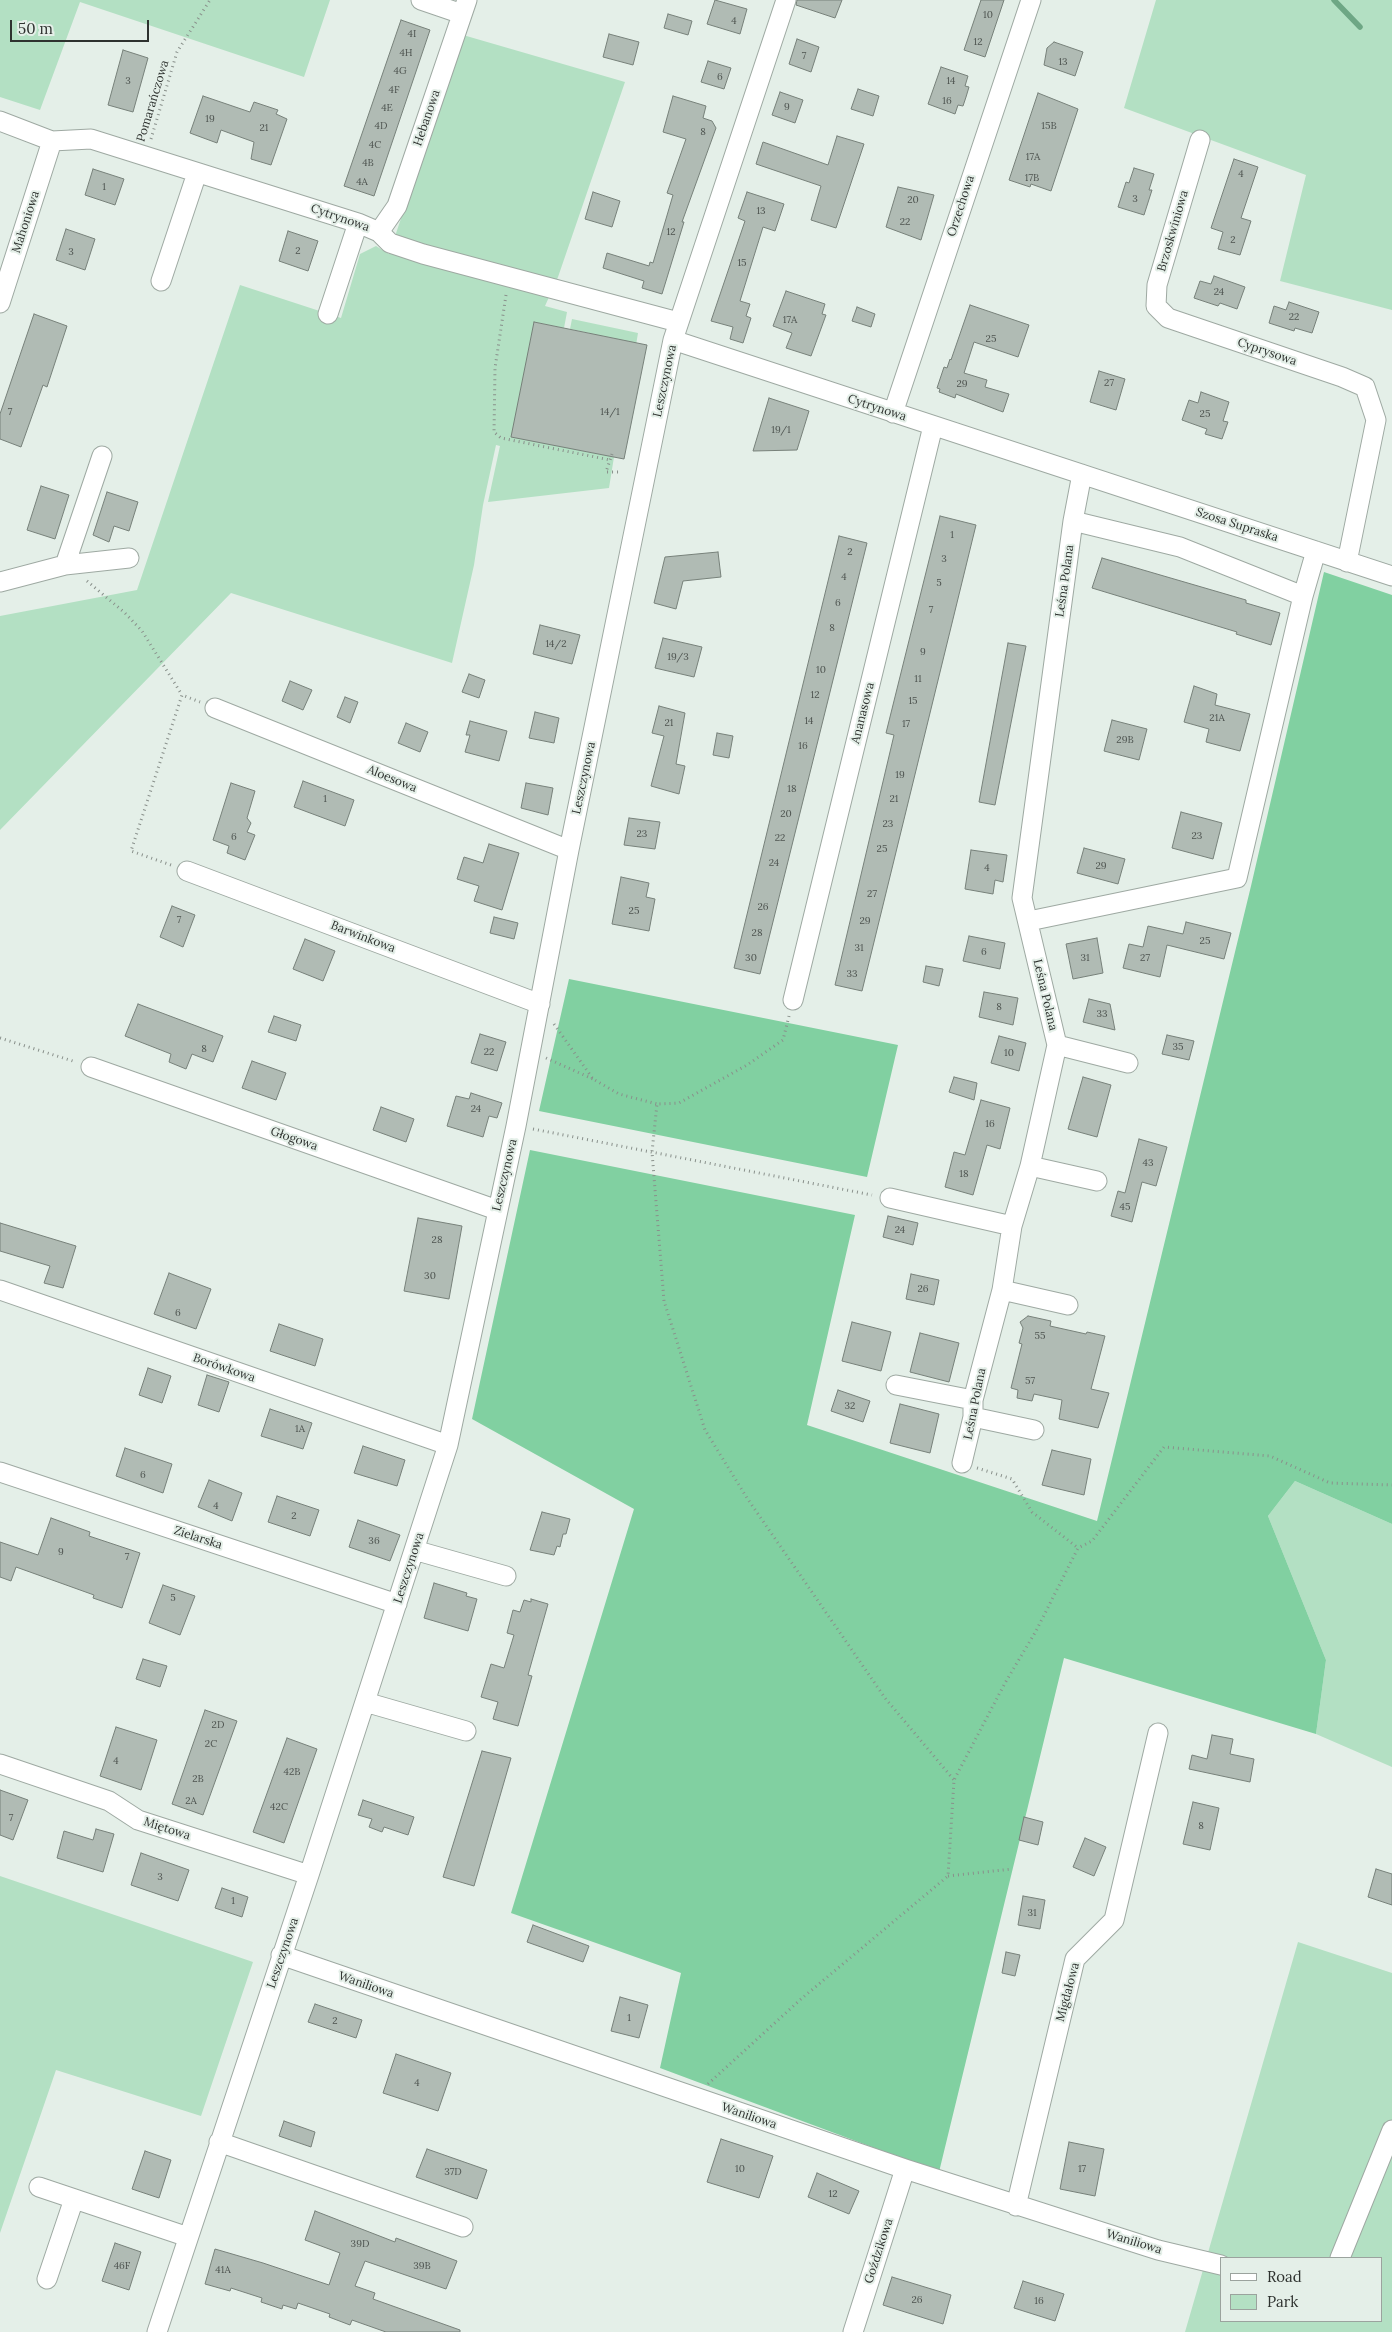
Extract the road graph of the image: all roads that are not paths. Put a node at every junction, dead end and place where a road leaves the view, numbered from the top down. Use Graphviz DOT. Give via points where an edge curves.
graph roads {
  1 [pos="421,0"];
  2 [pos="784,0"];
  3 [pos="1031,0"];
  4 [pos="464,7"];
  5 [pos="0,121"];
  6 [pos="1200,140"];
  7 [pos="52,141"];
  8 [pos="197,173"];
  9 [pos="358,223"];
  10 [pos="379,232"];
  11 [pos="161,281"];
  12 [pos="0,303"];
  13 [pos="328,314"];
  14 [pos="1168,318"];
  15 [pos="676,331"];
  16 [pos="893,413"];
  17 [pos="934,426"];
  18 [pos="102,456"];
  19 [pos="1082,474"];
  20 [pos="1073,521"];
  21 [pos="1316,551"];
  22 [pos="129,558"];
  23 [pos="1347,562"];
  24 [pos="67,565"];
  25 [pos="1392,576"];
  26 [pos="0,582"];
  27 [pos="1303,596"];
  28 [pos="215,708"];
  29 [pos="569,850"];
  30 [pos="187,871"];
  31 [pos="1029,921"];
  32 [pos="793,1000"];
  33 [pos="540,1004"];
  34 [pos="1057,1045"];
  35 [pos="1128,1063"];
  36 [pos="91,1067"];
  37 [pos="1030,1166"];
  38 [pos="1097,1181"];
  39 [pos="890,1198"];
  40 [pos="497,1210"];
  41 [pos="1012,1226"];
  42 [pos="0,1290"];
  43 [pos="1002,1290"];
  44 [pos="1068,1305"];
  45 [pos="896,1385"];
  46 [pos="973,1409"];
  47 [pos="1034,1430"];
  48 [pos="448,1445"];
  49 [pos="962,1463"];
  50 [pos="0,1472"];
  51 [pos="414,1550"];
  52 [pos="506,1576"];
  53 [pos="397,1604"];
  54 [pos="365,1702"];
  55 [pos="466,1731"];
  56 [pos="1158,1733"];
  57 [pos="0,1764"];
  58 [pos="309,1875"];
  59 [pos="281,1956"];
  60 [pos="1392,2130"];
  61 [pos="219,2142"];
  62 [pos="905,2169"];
  63 [pos="39,2187"];
  64 [pos="74,2199"];
  65 [pos="1016,2206"];
  66 [pos="464,2227"];
  67 [pos="188,2237"];
  68 [pos="1340,2257"];
  69 [pos="1220,2265"];
  70 [pos="47,2279"];
  71 [pos="157,2332"];
  72 [pos="854,2332"];
  1 -- 4 [label="street"];
  2 -- 15 [label="street, Leszczynowa"];
  3 -- 16 [label="street, Orzechowa"];
  4 -- 10 [label="street, Hebanowa" via="397,206"];
  5 -- 7 [label="street, Cytrynowa"];
  6 -- 14 [label="street, Brzoskwiniowa" via="1157,285 1156,306"];
  7 -- 8 [label="street, Cytrynowa" via="91,139"];
  7 -- 12 [label="street, Mahoniowa"];
  8 -- 9 [label="street, Cytrynowa"];
  8 -- 11 [label="street"];
  9 -- 10 [label="street, Cytrynowa"];
  9 -- 13 [label="street"];
  10 -- 15 [label="street, Cytrynowa" via="390,243"];
  14 -- 23 [label="street, Cyprysowa" via="1342,377 1365,388 1376,420"];
  15 -- 16 [label="street, Cytrynowa"];
  15 -- 29 [label="street, Leszczynowa"];
  16 -- 17 [label="street, Cytrynowa"];
  17 -- 19 [label="street, Cytrynowa"];
  17 -- 32 [label="street, Ananasowa"];
  18 -- 24 [label="street"];
  19 -- 20 [label="street, Leśna Polana"];
  19 -- 21 [label="street, Szosa Supraska"];
  20 -- 27 [label="street" via="1180,547"];
  20 -- 31 [label="street, Leśna Polana" via="1027,851 1022,898"];
  21 -- 23 [label="street, Szosa Supraska"];
  21 -- 27 [label="street"];
  22 -- 24 [label="street"];
  23 -- 25 [label="street, Szosa Supraska"];
  24 -- 26 [label="street"];
  27 -- 31 [label="street" via="1237,878"];
  28 -- 29 [label="street, Aloesowa"];
  29 -- 33 [label="street, Leszczynowa"];
  30 -- 33 [label="street, Barwinkowa"];
  31 -- 34 [label="street, Leśna Polana"];
  33 -- 40 [label="street, Leszczynowa"];
  34 -- 35 [label="street"];
  34 -- 37 [label="street, Leśna Polana"];
  36 -- 40 [label="street, Głogowa"];
  37 -- 38 [label="street"];
  37 -- 41 [label="street, Leśna Polana"];
  39 -- 41 [label="street"];
  40 -- 48 [label="street, Leszczynowa"];
  41 -- 43 [label="street, Leśna Polana"];
  42 -- 48 [label="street, Borówkowa"];
  43 -- 44 [label="street"];
  43 -- 46 [label="street, Leśna Polana"];
  45 -- 46 [label="street"];
  46 -- 47 [label="street"];
  46 -- 49 [label="street, Leśna Polana"];
  48 -- 51 [label="street, Leszczynowa"];
  50 -- 53 [label="street, Zielarska"];
  51 -- 52 [label="street"];
  51 -- 53 [label="street, Leszczynowa"];
  53 -- 54 [label="street, Leszczynowa"];
  54 -- 55 [label="street"];
  54 -- 58 [label="street, Leszczynowa"];
  56 -- 65 [label="street, Migdałowa" via="1114,1920 1075,1959"];
  57 -- 58 [label="street, Miętowa" via="109,1801 138,1820"];
  58 -- 59 [label="street, Leszczynowa"];
  59 -- 61 [label="street, Leszczynowa"];
  59 -- 62 [label="street, Waniliowa"];
  60 -- 68 [label="street"];
  61 -- 66 [label="street"];
  61 -- 67 [label="street, Leszczynowa"];
  62 -- 65 [label="street, Waniliowa"];
  62 -- 72 [label="street, Goździkowa"];
  63 -- 64 [label="street"];
  64 -- 67 [label="street"];
  64 -- 70 [label="street"];
  65 -- 69 [label="street, Waniliowa" via="1158,2250"];
  67 -- 71 [label="street, Leszczynowa"];
}
